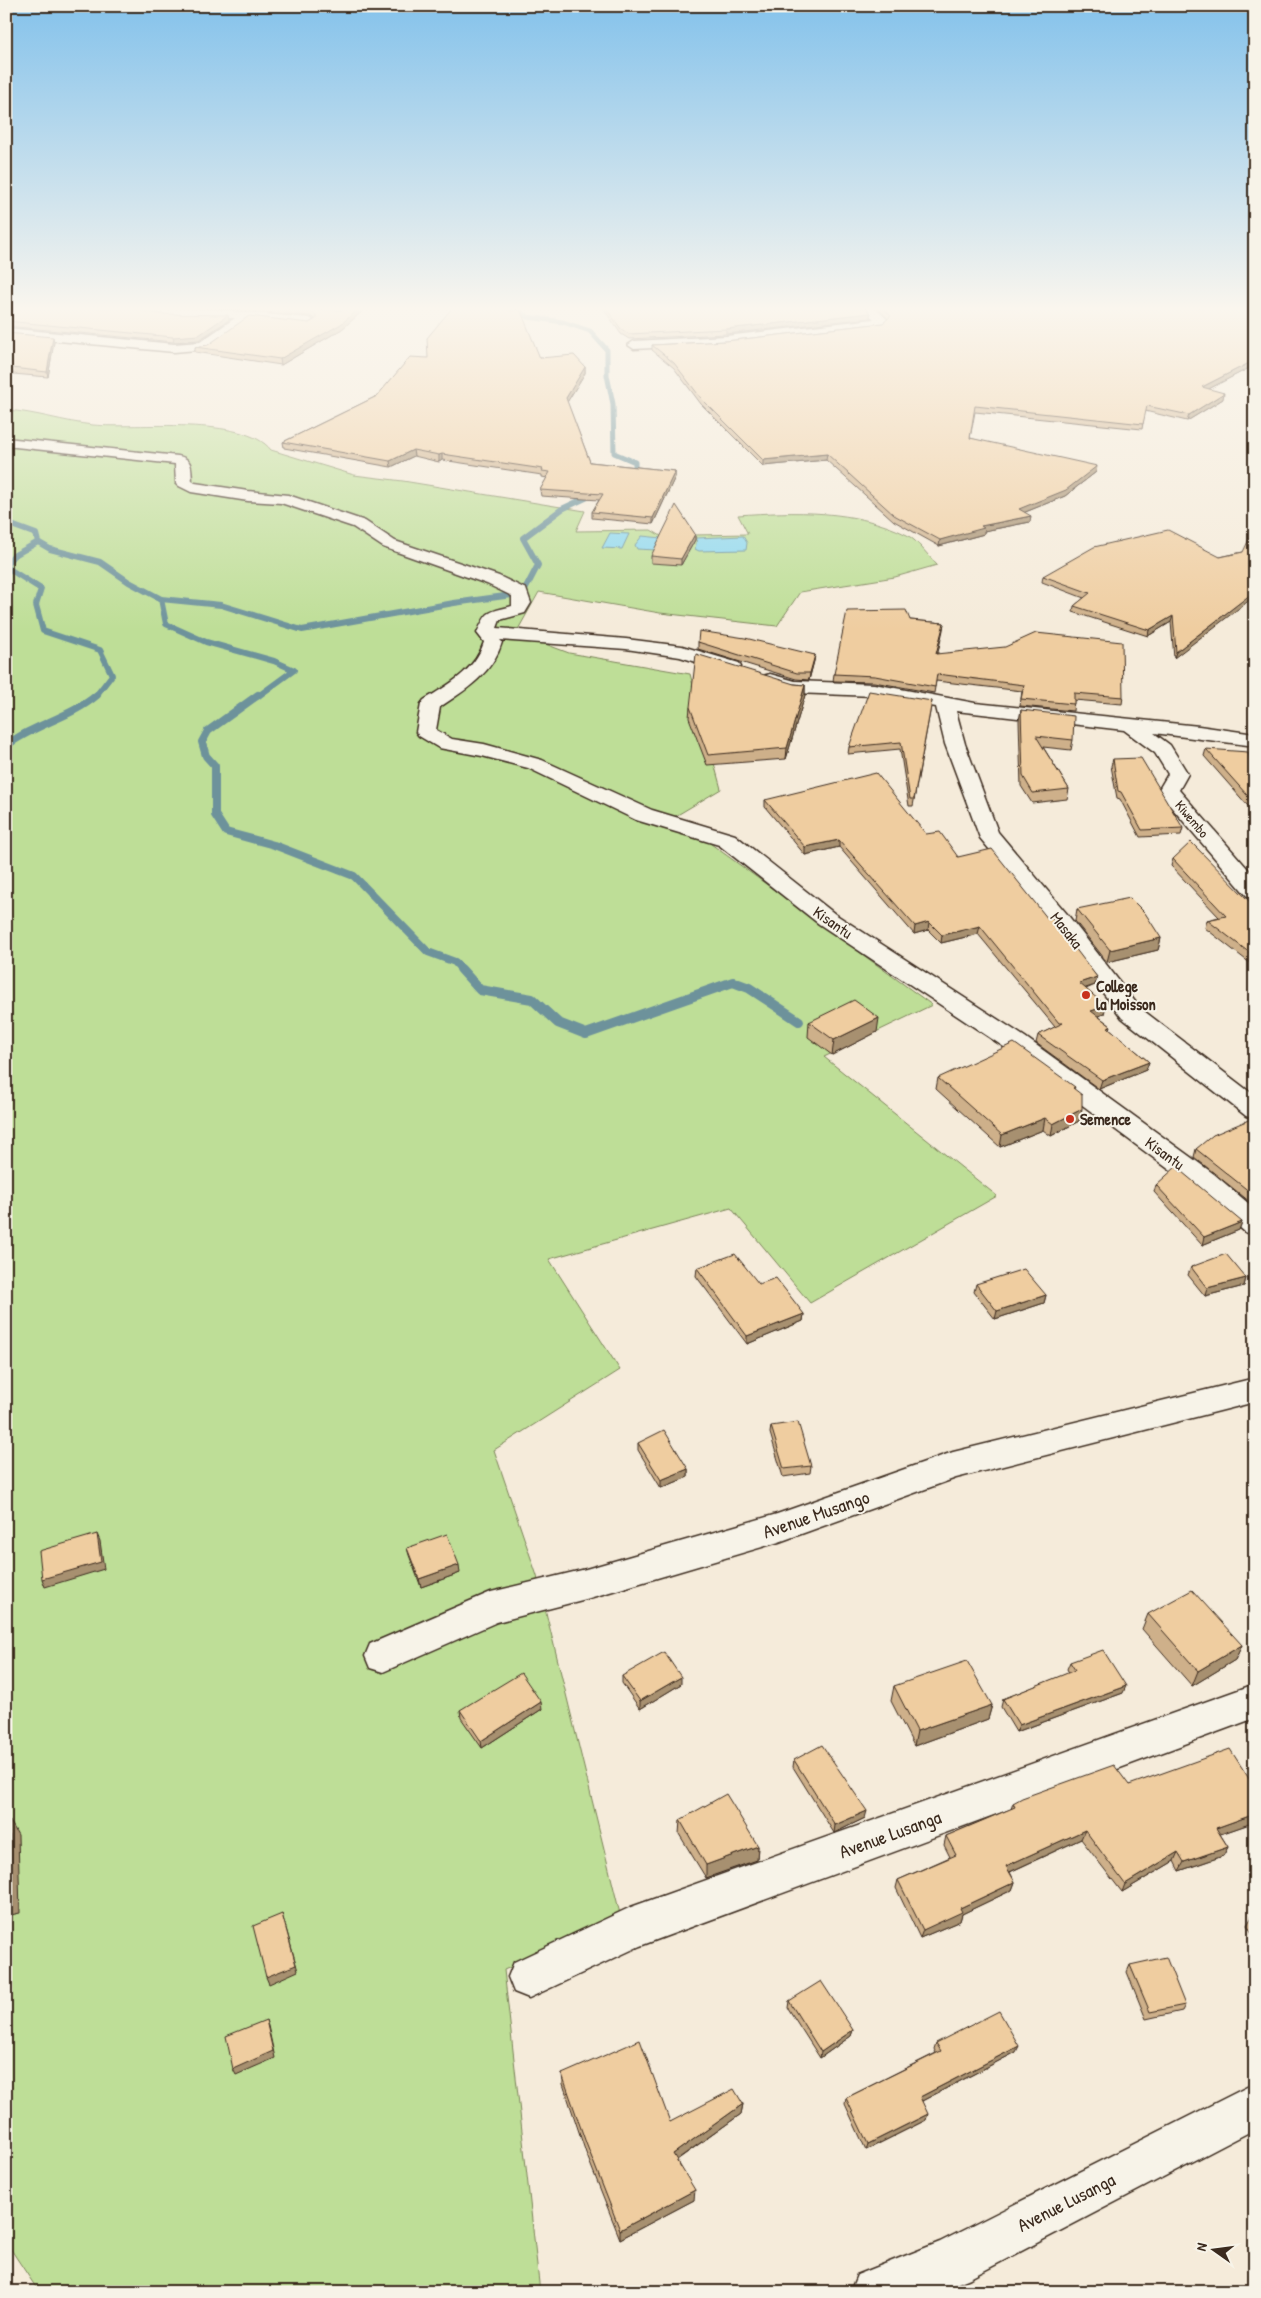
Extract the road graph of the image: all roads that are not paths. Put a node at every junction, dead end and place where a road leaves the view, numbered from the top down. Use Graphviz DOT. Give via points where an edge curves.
graph roads {
  1 [pos="6,442"];
  2 [pos="486,633"];
  3 [pos="944,702"];
  4 [pos="1131,725"];
  5 [pos="1255,740"];
  6 [pos="1255,891"];
  7 [pos="1255,1110"];
  8 [pos="1255,1226"];
  9 [pos="1255,1390"];
  10 [pos="383,1656"];
  11 [pos="1255,1701"];
  12 [pos="529,1977"];
  13 [pos="1255,2105"];
  14 [pos="874,2292"];
  1 -- 2 [label="street" via="171,458 182,462 184,483 191,488 283,498 359,524 389,544 485,577 520,593 520,609 492,616"];
  2 -- 3 [label="street" via="626,644 682,652 794,687 874,690"];
  2 -- 8 [label="street, Kisantu" via="493,642 491,652 462,685 431,704 426,732 446,744 535,764 644,815 727,840 827,919 1016,1043 1204,1181"];
  3 -- 4 [label="street" via="975,709"];
  3 -- 7 [label="street, Masaka" via="955,744 988,833 1059,918 1131,1013"];
  4 -- 5 [label="street"];
  4 -- 6 [label="street, Kiwembo" via="1163,749 1178,774 1168,791"];
  9 -- 10 [label="street, Avenue Musango" via="953,1465 779,1528 491,1608"];
  11 -- 12 [label="street, Avenue Lusanga" via="631,1928"];
  13 -- 14 [label="street, Avenue Lusanga" via="953,2261"];
}
